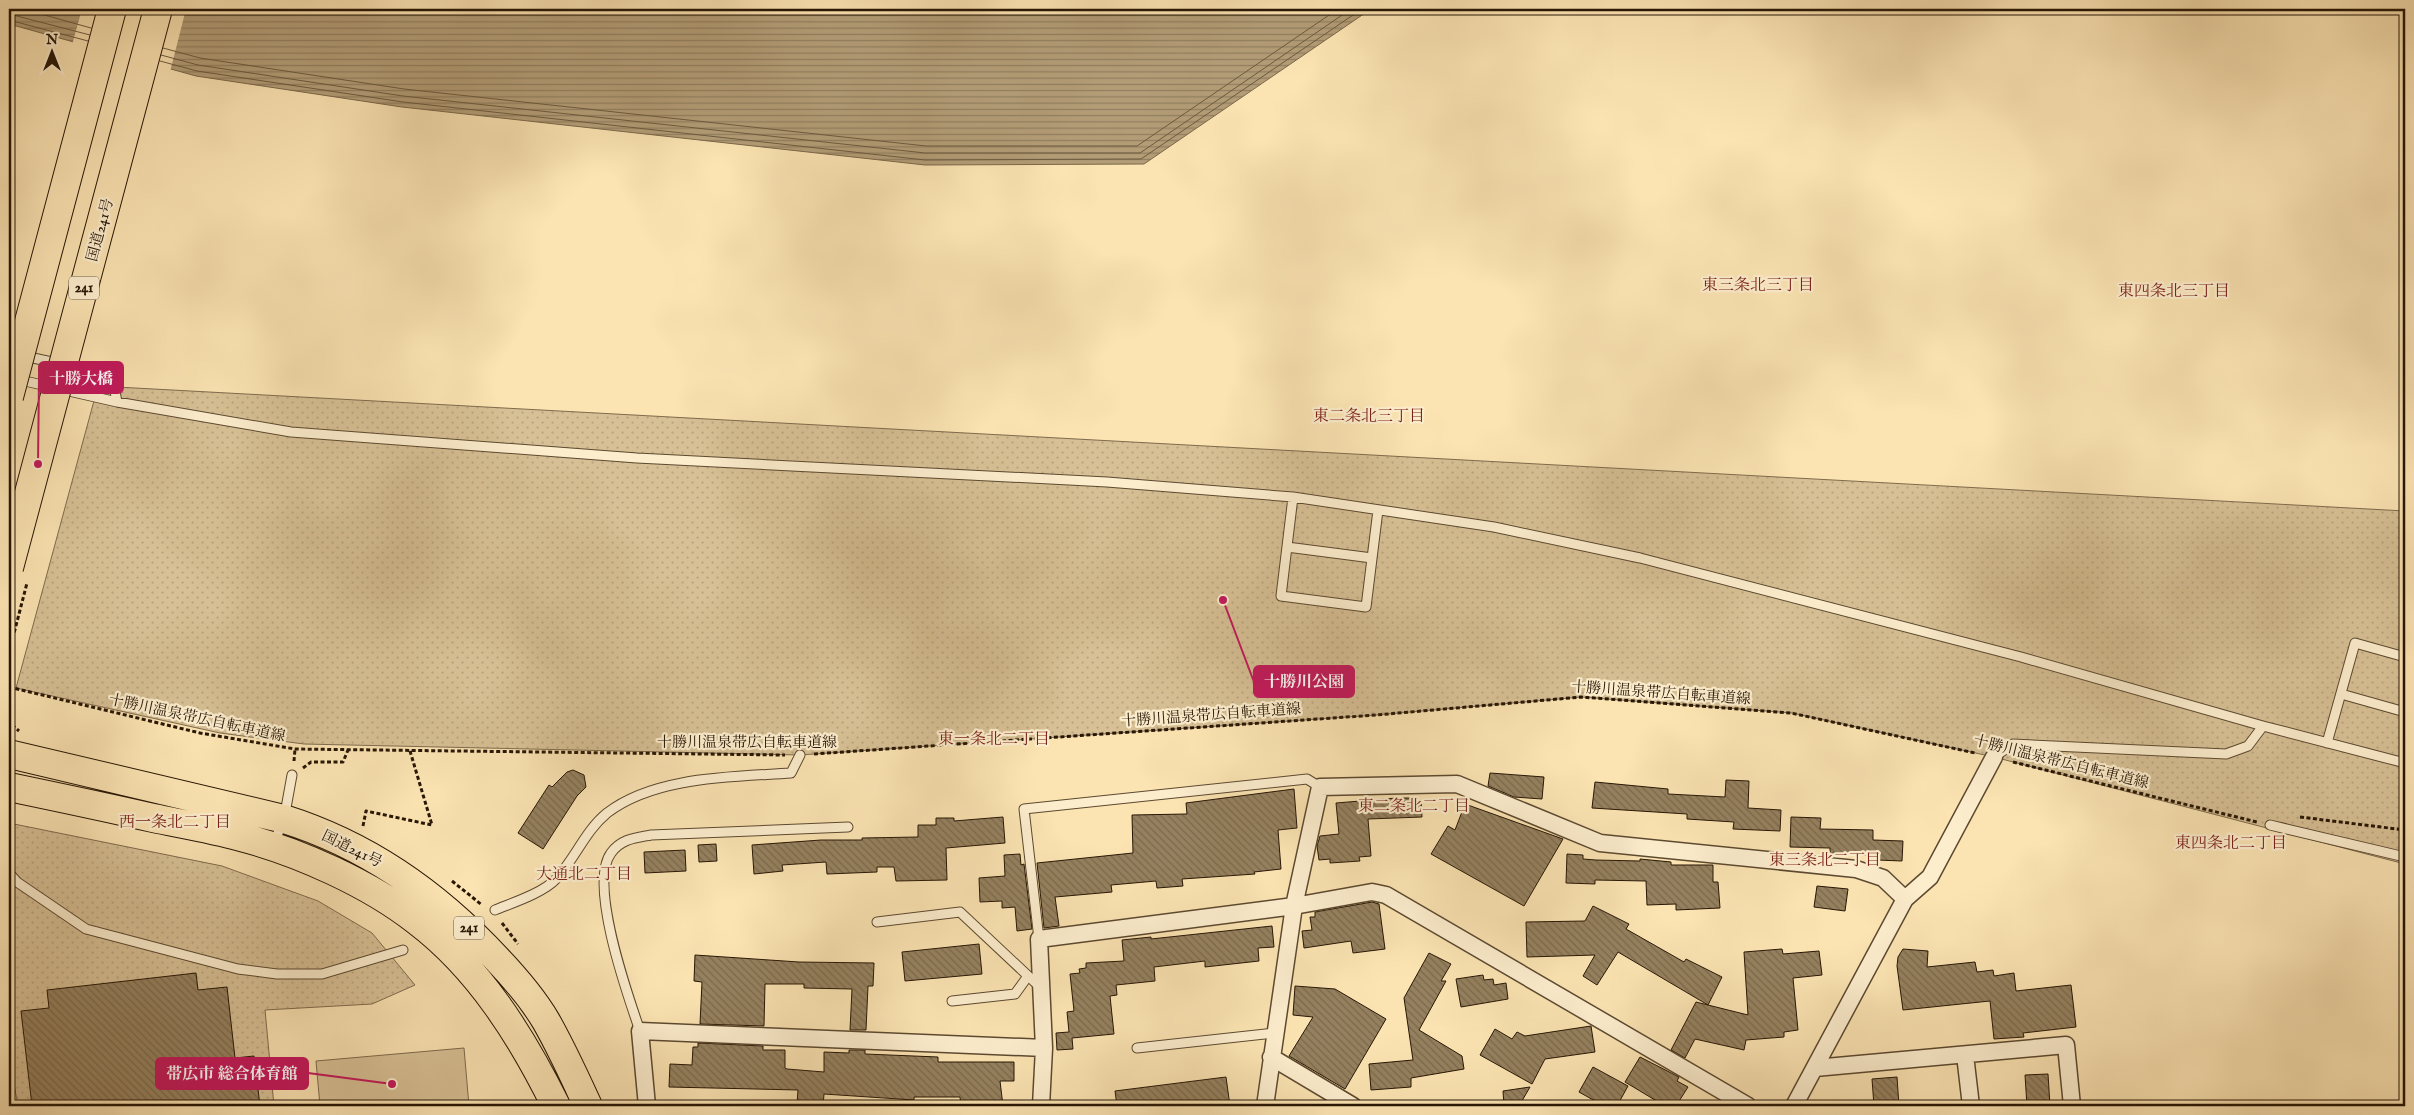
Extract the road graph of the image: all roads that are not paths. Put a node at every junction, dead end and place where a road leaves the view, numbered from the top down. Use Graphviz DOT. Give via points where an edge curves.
graph roads {
  1 [pos="112,9"];
  2 [pos="158,9"];
  3 [pos="9,352"];
  4 [pos="9,378"];
  5 [pos="9,397"];
  6 [pos="117,402"];
  7 [pos="1293,497"];
  8 [pos="1378,510"];
  9 [pos="1287,547"];
  10 [pos="1372,558"];
  11 [pos="9,568"];
  12 [pos="2405,657"];
  13 [pos="2341,694"];
  14 [pos="2405,712"];
  15 [pos="2263,726"];
  16 [pos="2327,743"];
  17 [pos="9,754"];
  18 [pos="800,755"];
  19 [pos="1994,757"];
  20 [pos="2405,763"];
  21 [pos="292,775"];
  22 [pos="9,787"];
  23 [pos="1320,787"];
  24 [pos="284,820"];
  25 [pos="2270,825"];
  26 [pos="848,827"];
  27 [pos="272,846"];
  28 [pos="2405,857"];
  29 [pos="9,873"];
  30 [pos="1905,898"];
  31 [pos="1294,906"];
  32 [pos="495,910"];
  33 [pos="877,922"];
  34 [pos="1039,939"];
  35 [pos="403,950"];
  36 [pos="1028,976"];
  37 [pos="1042,988"];
  38 [pos="952,1001"];
  39 [pos="640,1031"];
  40 [pos="1275,1033"];
  41 [pos="1044,1048"];
  42 [pos="1137,1048"];
  43 [pos="1965,1054"];
  44 [pos="1271,1057"];
  45 [pos="1815,1068"];
  46 [pos="556,1106"];
  47 [pos="588,1106"];
  48 [pos="647,1106"];
  49 [pos="1041,1106"];
  50 [pos="1265,1106"];
  51 [pos="1353,1106"];
  52 [pos="1748,1106"];
  53 [pos="1794,1106"];
  54 [pos="1971,1106"];
  55 [pos="2072,1106"];
  1 -- 5 [label="highway, bridge"];
  2 -- 11 [label="highway, 国道241号 / 241, bridge"];
  3 -- 6 [label="lane" via="112,374"];
  4 -- 6 [label="lane"];
  6 -- 7 [label="lane" via="291,432 637,458 1107,482"];
  7 -- 8 [label="lane"];
  7 -- 9 [label="lane"];
  8 -- 10 [label="lane"];
  8 -- 15 [label="lane" via="1494,527 1640,558 2021,657"];
  9 -- 10 [label="lane"];
  9 -- 10 [label="lane" via="1281,596 1366,606"];
  12 -- 13 [label="lane" via="2355,643"];
  13 -- 14 [label="lane"];
  13 -- 16 [label="lane"];
  15 -- 16 [label="lane"];
  15 -- 19 [label="lane" via="2248,746 2226,754 2013,744"];
  16 -- 20 [label="lane"];
  17 -- 24 [label="highway, 国道241号 / 241"];
  18 -- 32 [label="lane" via="791,773 719,778 667,786 631,798 606,814 556,880"];
  19 -- 30 [label="street" via="1930,877"];
  21 -- 24 [label="lane"];
  22 -- 27 [label="highway, 国道241号 / 241"];
  23 -- 30 [label="street" via="1458,784 1600,843 1856,869 1883,878"];
  23 -- 31 [label="street"];
  23 -- 34 [label="lane" via="1307,778 1024,809"];
  24 -- 27 [label="lane"];
  24 -- 47 [label="highway, 国道241号 / 241" via="306,826 374,858 415,883 468,927 514,976 545,1020"];
  25 -- 28 [label="lane"];
  26 -- 39 [label="lane" via="651,835 623,841 616,847 604,872 605,905"];
  27 -- 46 [label="highway, 国道241号 / 241" via="297,854 373,892 417,920 447,947 499,1007 534,1062"];
  29 -- 35 [label="lane" via="17,882 86,929 238,969 277,974 322,974"];
  30 -- 45 [label="street"];
  31 -- 34 [label="street"];
  31 -- 40 [label="street"];
  31 -- 52 [label="street" via="1372,892 1386,895"];
  33 -- 36 [label="lane" via="960,912"];
  34 -- 37 [label="street"];
  36 -- 37 [label="lane"];
  36 -- 38 [label="lane" via="1015,994"];
  37 -- 41 [label="street"];
  39 -- 41 [label="street"];
  39 -- 48 [label="street"];
  40 -- 42 [label="lane"];
  40 -- 44 [label="street"];
  41 -- 49 [label="street"];
  43 -- 45 [label="street"];
  43 -- 54 [label="street"];
  43 -- 55 [label="street" via="2066,1045"];
  44 -- 50 [label="street"];
  44 -- 51 [label="street"];
  45 -- 53 [label="street"];
}
